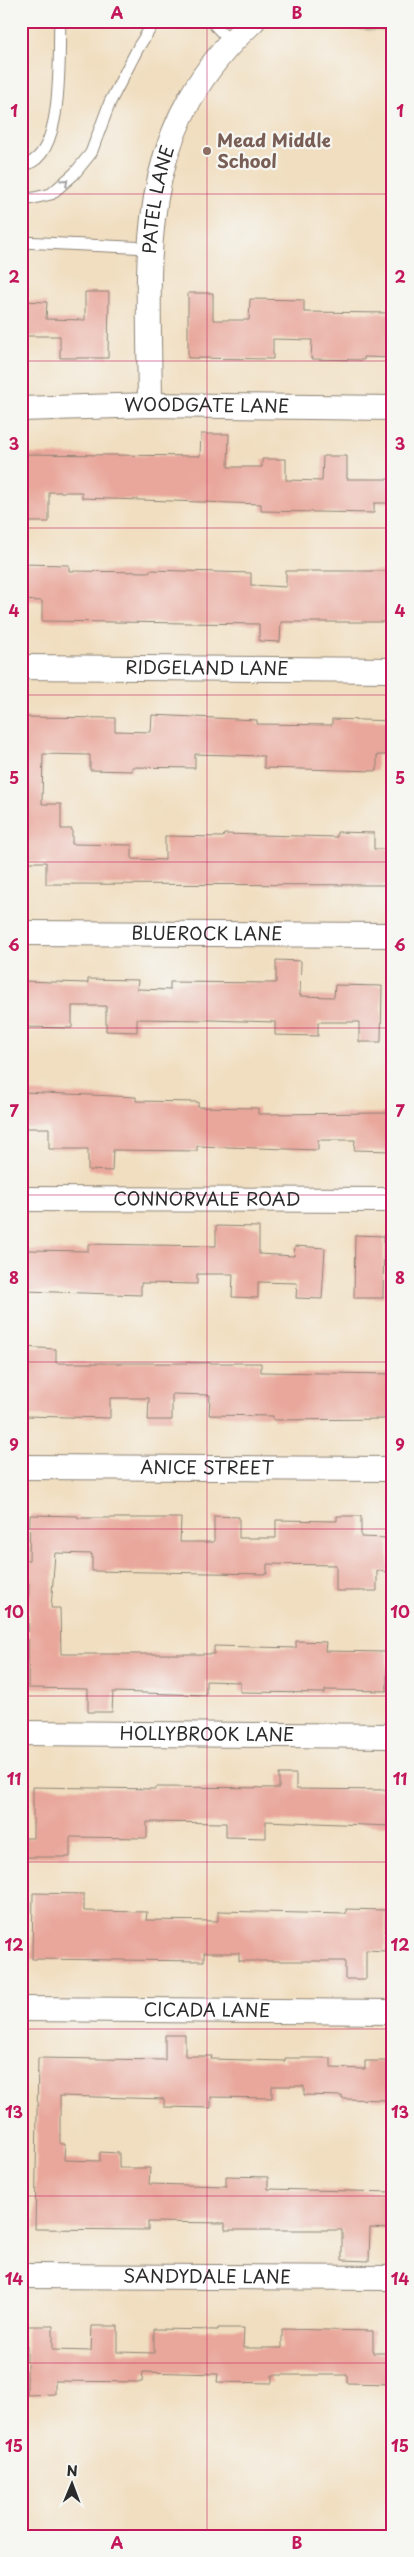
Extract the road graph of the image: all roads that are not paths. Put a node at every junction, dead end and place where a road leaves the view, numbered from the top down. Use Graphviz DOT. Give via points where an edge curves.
graph roads {
  1 [pos="60,21"];
  2 [pos="155,21"];
  3 [pos="211,21"];
  4 [pos="253,21"];
  5 [pos="230,42"];
  6 [pos="21,165"];
  7 [pos="21,201"];
  8 [pos="21,242"];
  9 [pos="150,248"];
  10 [pos="150,405"];
  11 [pos="393,408"];
  12 [pos="21,409"];
  13 [pos="21,667"];
  14 [pos="393,670"];
  15 [pos="21,933"];
  16 [pos="393,935"];
  17 [pos="21,1198"];
  18 [pos="393,1200"];
  19 [pos="21,1467"];
  20 [pos="393,1469"];
  21 [pos="21,1733"];
  22 [pos="393,1736"];
  23 [pos="21,2010"];
  24 [pos="393,2012"];
  25 [pos="21,2276"];
  26 [pos="393,2278"];
  1 -- 6 [label="lane" via="56,105 50,143 42,155 28,165"];
  7 -- 2 [label="lane, one-way" via="51,194 91,153 110,102"];
  3 -- 5 [label="lane"];
  4 -- 5 [label="street, PATEL LANE"];
  5 -- 9 [label="street, PATEL LANE" via="191,96 173,133 152,211"];
  8 -- 9 [label="lane"];
  9 -- 10 [label="street, PATEL LANE"];
  10 -- 11 [label="street, WOODGATE LANE"];
  10 -- 12 [label="street, WOODGATE LANE"];
  13 -- 14 [label="street, RIDGELAND LANE"];
  15 -- 16 [label="street, BLUEROCK LANE"];
  17 -- 18 [label="street, CONNORVALE ROAD"];
  19 -- 20 [label="street, ANICE STREET"];
  21 -- 22 [label="street, HOLLYBROOK LANE"];
  23 -- 24 [label="street, CICADA LANE"];
  25 -- 26 [label="street, SANDYDALE LANE"];
}
